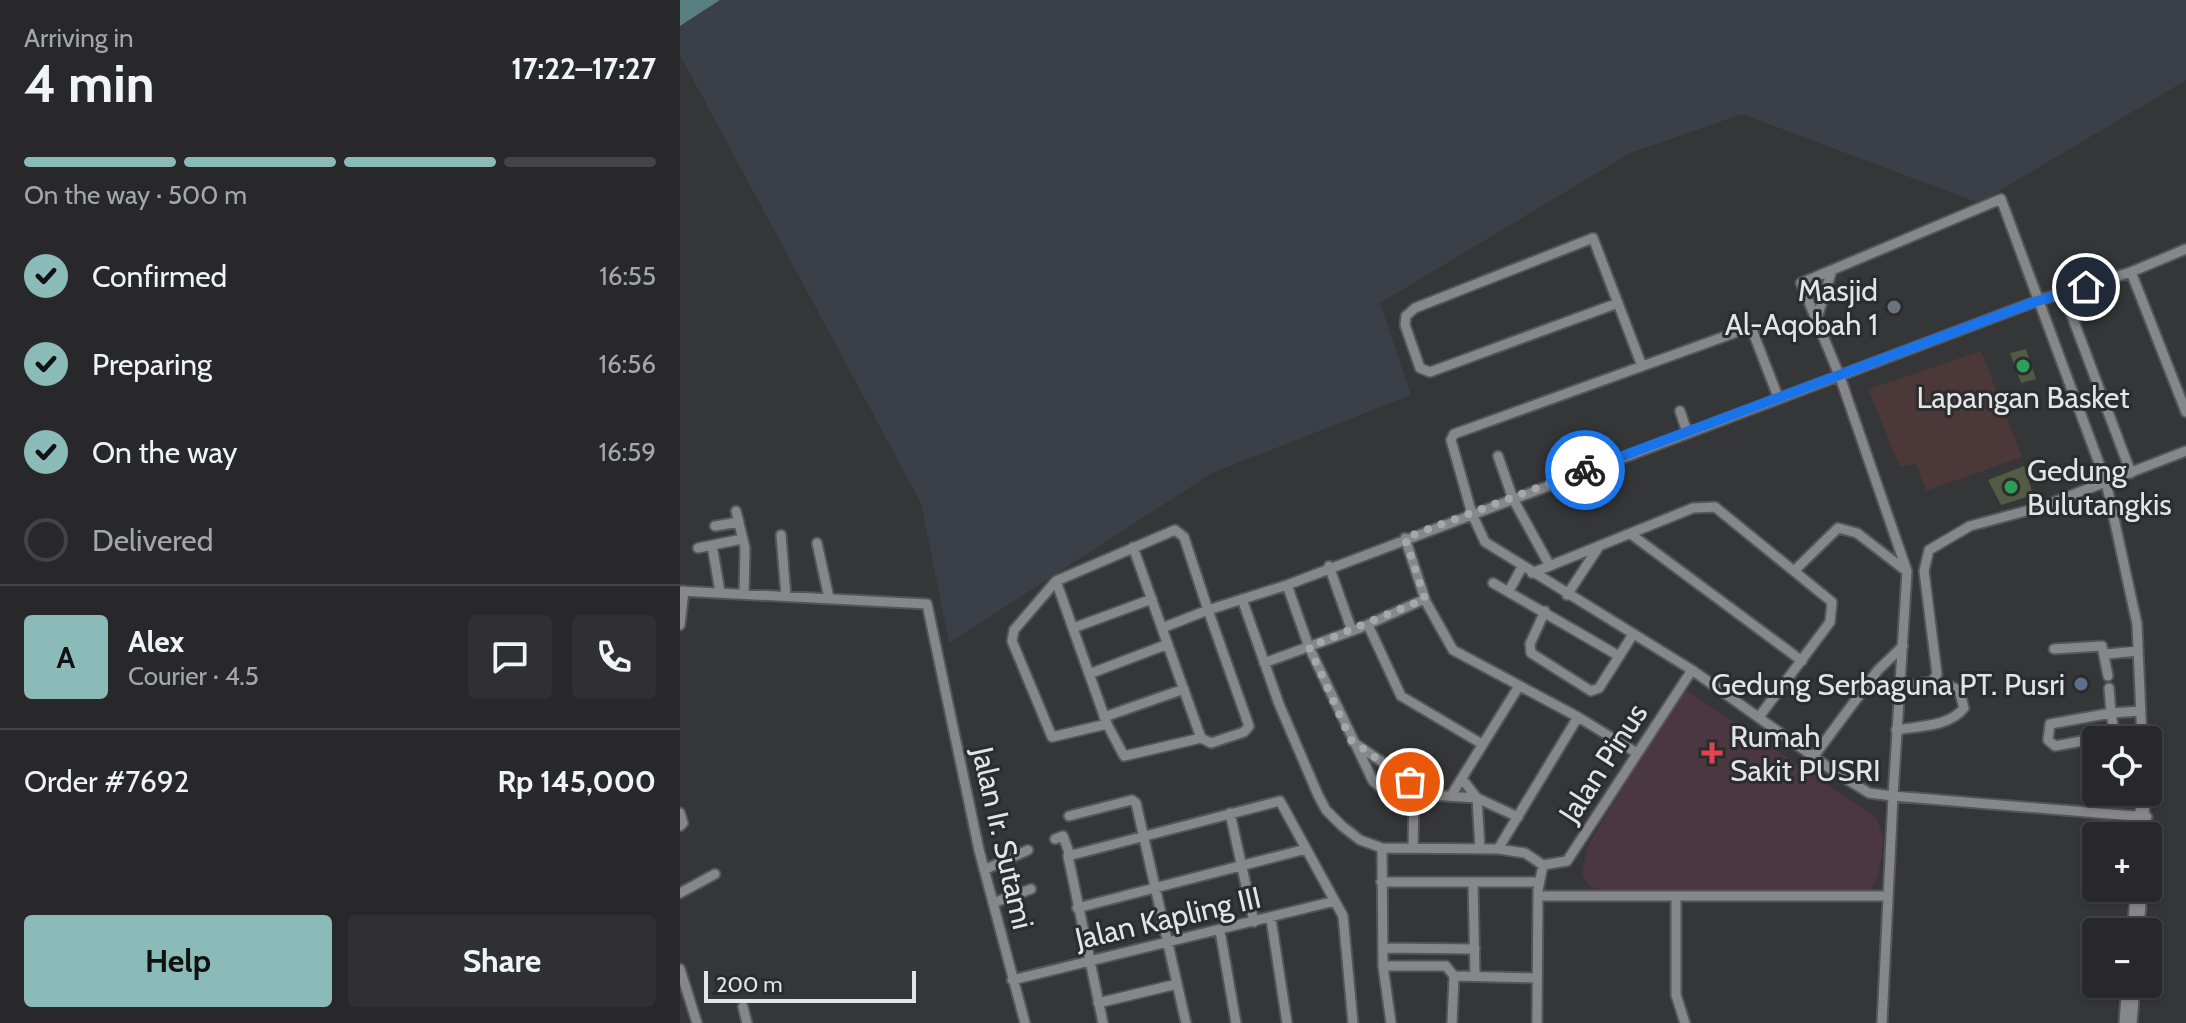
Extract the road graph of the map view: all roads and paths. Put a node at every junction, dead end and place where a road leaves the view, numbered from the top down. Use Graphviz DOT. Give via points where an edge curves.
graph roads {
  1 [pos="2186,249"];
  2 [pos="1832,270"];
  3 [pos="2131,272"];
  4 [pos="2064,295"];
  5 [pos="2037,301"];
  6 [pos="1618,303"];
  7 [pos="1817,318"];
  8 [pos="1642,366"];
  9 [pos="1840,377"];
  10 [pos="1778,397"];
  11 [pos="1680,411"];
  12 [pos="2186,412"];
  13 [pos="1687,432"];
  14 [pos="2186,451"];
  15 [pos="1498,456"];
  16 [pos="2131,473"];
  17 [pos="2106,482"];
  18 [pos="1513,499"];
  19 [pos="736,511"];
  20 [pos="1472,514"];
  21 [pos="739,522"];
  22 [pos="715,526"];
  23 [pos="781,535"];
  24 [pos="1632,535"];
  25 [pos="1895,537"];
  26 [pos="1405,538"];
  27 [pos="742,539"];
  28 [pos="817,543"];
  29 [pos="712,545"];
  30 [pos="1133,547"];
  31 [pos="698,548"];
  32 [pos="1598,548"];
  33 [pos="1878,549"];
  34 [pos="1329,566"];
  35 [pos="1550,566"];
  36 [pos="1522,567"];
  37 [pos="1796,569"];
  38 [pos="1907,571"];
  39 [pos="1532,573"];
  40 [pos="1056,581"];
  41 [pos="1493,583"];
  42 [pos="1287,585"];
  43 [pos="682,591"];
  44 [pos="1509,591"];
  45 [pos="720,592"];
  46 [pos="744,594"];
  47 [pos="1567,595"];
  48 [pos="786,596"];
  49 [pos="829,598"];
  50 [pos="1152,599"];
  51 [pos="1242,599"];
  52 [pos="1425,599"];
  53 [pos="1208,610"];
  54 [pos="1545,611"];
  55 [pos="680,625"];
  56 [pos="1368,625"];
  57 [pos="1073,628"];
  58 [pos="1162,628"];
  59 [pos="1352,631"];
  60 [pos="1632,636"];
  61 [pos="1168,644"];
  62 [pos="1903,646"];
  63 [pos="1309,647"];
  64 [pos="2054,649"];
  65 [pos="2138,651"];
  66 [pos="2107,654"];
  67 [pos="1619,656"];
  68 [pos="1802,661"];
  69 [pos="1264,663"];
  70 [pos="1692,670"];
  71 [pos="1089,674"];
  72 [pos="2108,676"];
  73 [pos="1935,680"];
  74 [pos="1519,686"];
  75 [pos="1898,686"];
  76 [pos="2109,688"];
  77 [pos="1184,689"];
  78 [pos="2141,711"];
  79 [pos="2111,713"];
  80 [pos="1578,717"];
  81 [pos="1759,717"];
  82 [pos="1105,721"];
  83 [pos="2142,726"];
  84 [pos="1896,730"];
  85 [pos="1201,738"];
  86 [pos="1351,740"];
  87 [pos="1482,744"];
  88 [pos="1637,753"];
  89 [pos="1814,756"];
  90 [pos="1463,780"];
  91 [pos="1452,794"];
  92 [pos="1414,795"];
  93 [pos="1430,795"];
  94 [pos="1893,796"];
  95 [pos="1477,798"];
  96 [pos="2143,806"];
  97 [pos="680,813"];
  98 [pos="1230,813"];
  99 [pos="1069,816"];
  100 [pos="1518,817"];
  101 [pos="2143,817"];
  102 [pos="2142,822"];
  103 [pos="2144,822"];
  104 [pos="680,826"];
  105 [pos="1141,836"];
  106 [pos="1055,839"];
  107 [pos="1382,848"];
  108 [pos="1413,848"];
  109 [pos="1306,849"];
  110 [pos="1480,849"];
  111 [pos="1498,849"];
  112 [pos="1028,850"];
  113 [pos="1070,855"];
  114 [pos="1543,865"];
  115 [pos="1240,866"];
  116 [pos="984,870"];
  117 [pos="715,874"];
  118 [pos="1381,882"];
  119 [pos="1473,882"];
  120 [pos="1539,882"];
  121 [pos="1154,887"];
  122 [pos="1031,889"];
  123 [pos="680,893"];
  124 [pos="1538,896"];
  125 [pos="1886,896"];
  126 [pos="1676,897"];
  127 [pos="1335,901"];
  128 [pos="993,903"];
  129 [pos="1077,908"];
  130 [pos="1271,919"];
  131 [pos="1254,922"];
  132 [pos="1220,931"];
  133 [pos="1168,941"];
  134 [pos="1383,948"];
  135 [pos="1475,949"];
  136 [pos="1089,962"];
  137 [pos="1383,966"];
  138 [pos="680,969"];
  139 [pos="1454,976"];
  140 [pos="1475,976"];
  141 [pos="1537,978"];
  142 [pos="1012,980"];
  143 [pos="1177,984"];
  144 [pos="2126,998"];
  145 [pos="2134,998"];
  146 [pos="684,1000"];
  147 [pos="1098,1003"];
  148 [pos="743,1007"];
  149 [pos="1349,1022"];
  150 [pos="697,1023"];
  151 [pos="747,1023"];
  152 [pos="1025,1023"];
  153 [pos="1103,1023"];
  154 [pos="1186,1023"];
  155 [pos="1236,1023"];
  156 [pos="1287,1023"];
  157 [pos="1391,1023"];
  158 [pos="1452,1023"];
  159 [pos="1537,1023"];
  160 [pos="1685,1023"];
  161 [pos="1882,1023"];
  162 [pos="2124,1023"];
  163 [pos="2132,1023"];
  1 -- 3 [label="street"];
  2 -- 5 [label="street" via="2001,199"];
  2 -- 7 [label="street"];
  2 -- 7 [label="street" via="1801,283"];
  3 -- 4 [label="street"];
  3 -- 12 [label="street"];
  4 -- 5 [label="street"];
  4 -- 16 [label="street"];
  5 -- 9 [label="street"];
  5 -- 17 [label="street"];
  6 -- 6 [label="street" via="1430,372 1420,368 1405,325 1415,308 1593,238"];
  6 -- 8 [label="street"];
  7 -- 9 [label="street"];
  8 -- 10 [label="street" via="1751,327"];
  8 -- 20 [label="street" via="1451,437"];
  9 -- 10 [label="street"];
  9 -- 25 [label="street"];
  10 -- 13 [label="street"];
  11 -- 13 [label="street"];
  13 -- 18 [label="street"];
  14 -- 16 [label="street"];
  15 -- 18 [label="street"];
  16 -- 17 [label="street"];
  17 -- 65 [label="street" via="2137,624"];
  17 -- 73 [label="street" via="2016,516 1970,526 1929,550 1924,571"];
  18 -- 20 [label="street"];
  18 -- 35 [label="street"];
  19 -- 21 [label="street"];
  20 -- 26 [label="street"];
  20 -- 36 [label="street" via="1485,542"];
  21 -- 22 [label="street"];
  21 -- 27 [label="street"];
  23 -- 48 [label="street"];
  24 -- 32 [label="street"];
  24 -- 37 [label="street" via="1693,508 1715,507"];
  24 -- 68 [label="street"];
  25 -- 33 [label="street"];
  25 -- 38 [label="street"];
  26 -- 34 [label="street"];
  26 -- 52 [label="street"];
  27 -- 29 [label="street"];
  27 -- 46 [label="street"];
  28 -- 49 [label="street"];
  29 -- 31 [label="street"];
  29 -- 45 [label="street"];
  30 -- 40 [label="street"];
  30 -- 50 [label="street"];
  30 -- 53 [label="street" via="1170,530 1179,532"];
  32 -- 35 [label="street"];
  32 -- 47 [label="street"];
  33 -- 37 [label="street" via="1857,533 1838,528"];
  33 -- 38 [label="street"];
  34 -- 42 [label="street"];
  34 -- 59 [label="street"];
  35 -- 39 [label="street"];
  36 -- 39 [label="street"];
  36 -- 44 [label="street"];
  37 -- 68 [label="street" via="1830,597 1834,610"];
  38 -- 62 [label="street"];
  39 -- 47 [label="street"];
  40 -- 57 [label="street"];
  40 -- 82 [label="street" via="1014,630 1012,641 1052,737"];
  41 -- 44 [label="street"];
  42 -- 51 [label="street"];
  42 -- 63 [label="street"];
  43 -- 45 [label="street"];
  43 -- 55 [label="street"];
  44 -- 54 [label="street"];
  45 -- 46 [label="street"];
  46 -- 48 [label="street"];
  47 -- 60 [label="street"];
  48 -- 49 [label="street"];
  49 -- 116 [label="street, Jalan Ir. Sutami" via="927,604"];
  50 -- 57 [label="street"];
  50 -- 58 [label="street"];
  51 -- 53 [label="street"];
  51 -- 69 [label="street"];
  52 -- 56 [label="street"];
  52 -- 74 [label="street" via="1453,650"];
  53 -- 58 [label="street"];
  53 -- 85 [label="street" via="1249,726 1211,743"];
  54 -- 67 [label="street"];
  54 -- 67 [label="street" via="1530,649 1557,672 1596,691"];
  56 -- 59 [label="street"];
  56 -- 87 [label="street" via="1401,696"];
  57 -- 71 [label="street"];
  58 -- 61 [label="street"];
  59 -- 63 [label="street"];
  60 -- 67 [label="street"];
  60 -- 70 [label="street"];
  61 -- 71 [label="street"];
  61 -- 77 [label="street"];
  62 -- 75 [label="street"];
  62 -- 89 [label="street" via="1878,670"];
  63 -- 69 [label="street"];
  63 -- 86 [label="street"];
  64 -- 66 [label="street" via="2102,646"];
  65 -- 66 [label="street"];
  65 -- 78 [label="street"];
  66 -- 72 [label="street"];
  68 -- 81 [label="street"];
  69 -- 107 [label="street" via="1326,810 1360,840"];
  70 -- 81 [label="street"];
  70 -- 88 [label="street, Jalan Pinus"];
  71 -- 82 [label="street"];
  73 -- 75 [label="street"];
  73 -- 84 [label="street" via="1959,690 1964,708 1958,716"];
  74 -- 80 [label="street"];
  74 -- 87 [label="street"];
  75 -- 84 [label="street"];
  76 -- 79 [label="street"];
  77 -- 82 [label="street"];
  77 -- 85 [label="street"];
  78 -- 79 [label="street"];
  78 -- 83 [label="street"];
  79 -- 79 [label="street" via="2114,731 2109,736 2055,746 2048,740 2050,724"];
  80 -- 88 [label="street"];
  80 -- 100 [label="street"];
  81 -- 89 [label="street"];
  82 -- 85 [label="street" via="1128,758"];
  84 -- 94 [label="street"];
  86 -- 92 [label="street" via="1379,787"];
  86 -- 93 [label="street"];
  87 -- 90 [label="street"];
  88 -- 114 [label="street, Jalan Pinus" via="1575,852 1567,861"];
  89 -- 94 [label="street" via="1869,793"];
  90 -- 91 [label="street"];
  90 -- 95 [label="street"];
  91 -- 93 [label="street"];
  91 -- 95 [label="street"];
  92 -- 93 [label="street"];
  92 -- 108 [label="street"];
  94 -- 101 [label="street"];
  94 -- 125 [label="street"];
  95 -- 100 [label="street"];
  95 -- 110 [label="street"];
  96 -- 101 [label="street"];
  97 -- 104 [label="street"];
  98 -- 105 [label="street"];
  98 -- 109 [label="street" via="1280,801"];
  98 -- 115 [label="street"];
  99 -- 105 [label="street" via="1135,801"];
  100 -- 111 [label="street"];
  101 -- 102 [label="street"];
  101 -- 103 [label="street"];
  105 -- 113 [label="street"];
  105 -- 121 [label="street"];
  106 -- 113 [label="street" via="1063,836"];
  107 -- 108 [label="street"];
  107 -- 118 [label="street"];
  108 -- 110 [label="street"];
  109 -- 115 [label="street"];
  109 -- 127 [label="street"];
  110 -- 111 [label="street"];
  111 -- 114 [label="street" via="1525,853"];
  112 -- 116 [label="street"];
  113 -- 129 [label="street" via="1066,859"];
  114 -- 120 [label="street"];
  115 -- 121 [label="street"];
  115 -- 131 [label="street"];
  116 -- 128 [label="street, Jalan Ir. Sutami"];
  117 -- 123 [label="street"];
  118 -- 119 [label="street"];
  118 -- 134 [label="street"];
  119 -- 120 [label="street"];
  119 -- 135 [label="street"];
  120 -- 124 [label="street"];
  121 -- 129 [label="street"];
  121 -- 133 [label="street"];
  122 -- 128 [label="street"];
  124 -- 126 [label="street"];
  124 -- 141 [label="street"];
  125 -- 126 [label="street"];
  125 -- 161 [label="street"];
  126 -- 160 [label="street" via="1676,995"];
  127 -- 130 [label="street, Jalan Kapling III"];
  127 -- 149 [label="street" via="1343,916"];
  128 -- 142 [label="street, Jalan Ir. Sutami"];
  129 -- 136 [label="street"];
  130 -- 131 [label="street, Jalan Kapling III"];
  130 -- 156 [label="street"];
  131 -- 132 [label="street, Jalan Kapling III"];
  132 -- 133 [label="street, Jalan Kapling III"];
  132 -- 155 [label="street"];
  133 -- 136 [label="street, Jalan Kapling III"];
  133 -- 143 [label="street"];
  134 -- 135 [label="street"];
  134 -- 137 [label="street"];
  135 -- 140 [label="street"];
  136 -- 142 [label="street, Jalan Kapling III"];
  136 -- 147 [label="street"];
  137 -- 139 [label="street" via="1446,966"];
  137 -- 157 [label="street"];
  138 -- 146 [label="street"];
  139 -- 140 [label="street"];
  139 -- 158 [label="street"];
  140 -- 141 [label="street"];
  141 -- 159 [label="street"];
  142 -- 152 [label="street, Jalan Ir. Sutami"];
  143 -- 147 [label="street"];
  143 -- 154 [label="street"];
  144 -- 162 [label="street"];
  145 -- 163 [label="street"];
  146 -- 150 [label="street"];
  147 -- 153 [label="street"];
  148 -- 151 [label="street"];
}
